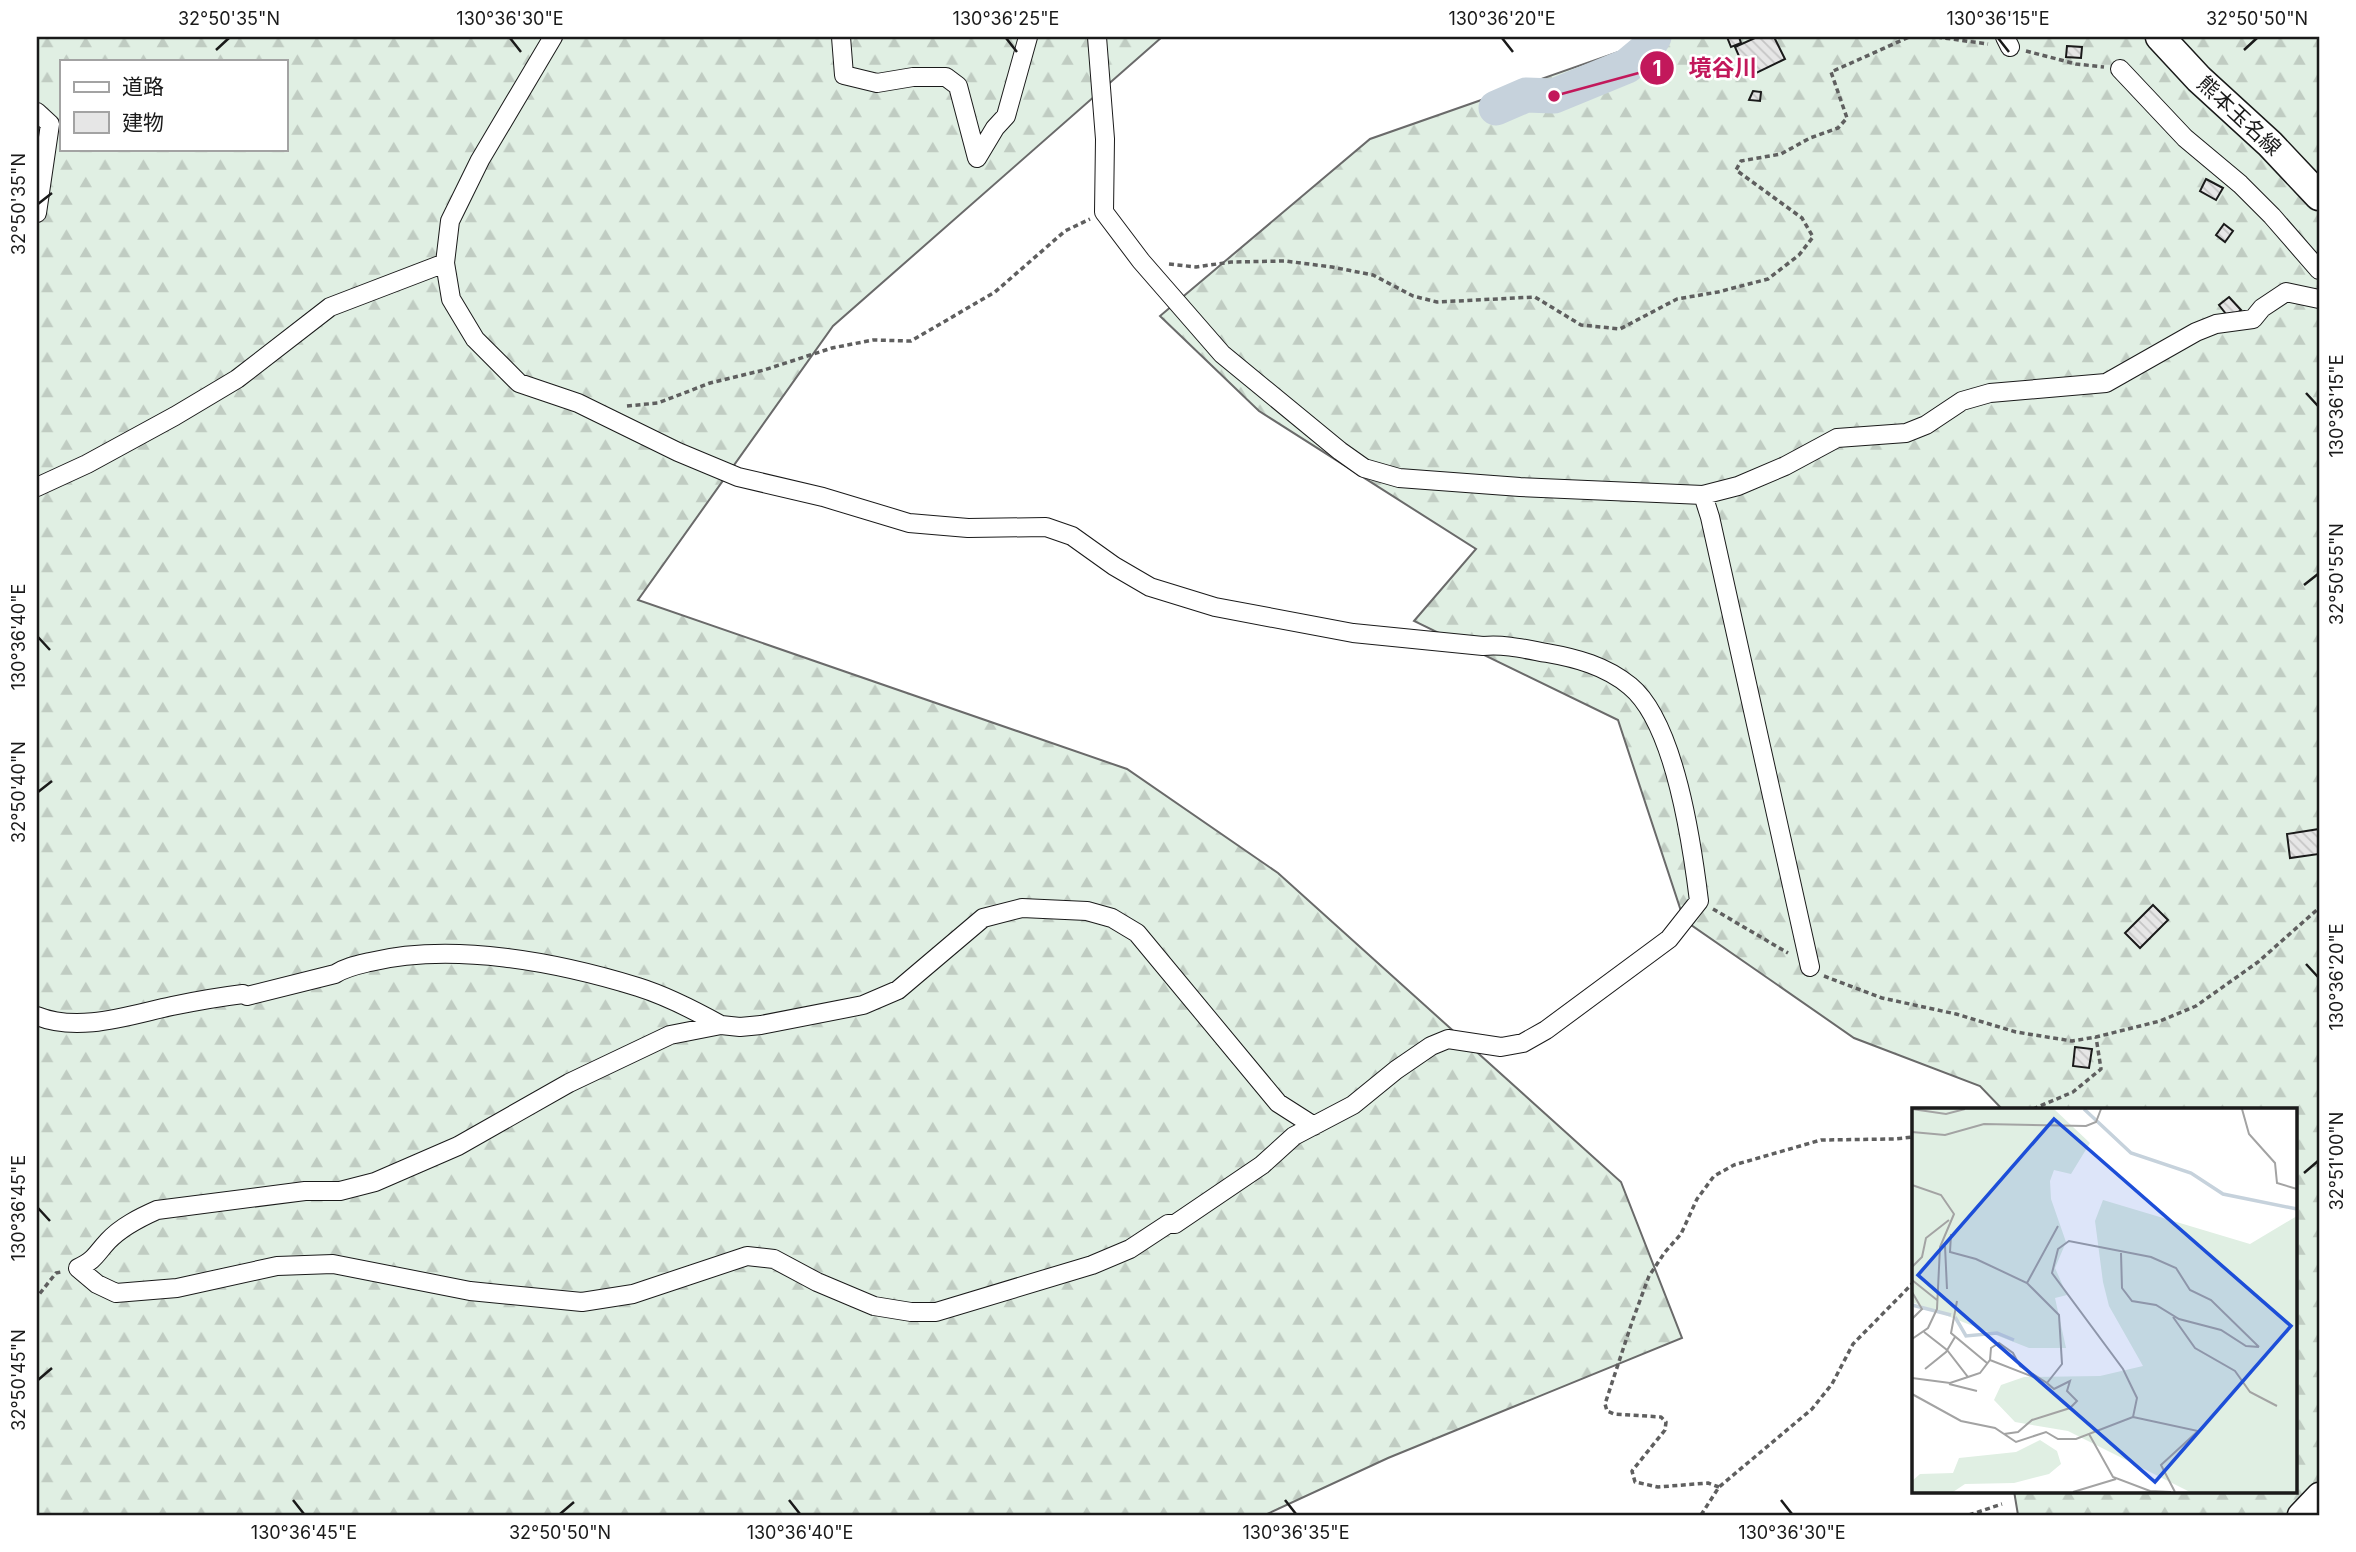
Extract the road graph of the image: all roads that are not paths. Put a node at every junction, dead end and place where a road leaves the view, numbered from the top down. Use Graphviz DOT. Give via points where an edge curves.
graph roads {
  1 [pos="553,37"];
  2 [pos="841,37"];
  3 [pos="1028,37"];
  4 [pos="1097,37"];
  5 [pos="2160,37"];
  6 [pos="2120,69"];
  7 [pos="37,112"];
  8 [pos="2319,196"];
  9 [pos="37,213"];
  10 [pos="445,263"];
  11 [pos="2319,270"];
  12 [pos="2319,299"];
  13 [pos="37,487"];
  14 [pos="1703,495"];
  15 [pos="1810,967"];
  16 [pos="37,1016"];
  17 [pos="721,1025"];
  18 [pos="1314,1126"];
  19 [pos="2319,1495"];
  20 [pos="2300,1515"];
  1 -- 10 [label="street" via="480,160 450,221"];
  2 -- 3 [label="street" via="844,75 877,83 946,77 958,86 977,158 1006,116"];
  4 -- 14 [label="street" via="1105,139 1104,212 1223,354 1340,451 1364,468 1399,478"];
  5 -- 8 [label="main road, 熊本玉名線"];
  6 -- 11 [label="street" via="2185,138 2272,216"];
  7 -- 9 [label="street" via="50,124"];
  10 -- 13 [label="street" via="330,307 237,379"];
  10 -- 18 [label="street" via="451,299 475,339 519,383 578,404 738,477 909,523 1046,527 1072,536 1150,587 1215,607 1353,633 1501,645 1580,659 1631,687 1651,710 1671,761 1691,839 1699,901 1670,939 1546,1030 1523,1043 1501,1048 1448,1039 1431,1046 1353,1105"];
  12 -- 14 [label="street" via="2286,292 2253,319 2196,332 2106,383 1990,393 1962,401 1906,433 1837,438 1738,486"];
  14 -- 15 [label="street"];
  16 -- 17 [label="street" via="50,1021 96,1022 205,999 247,996 344,968 431,952 523,960 582,972 640,988"];
  17 -- 18 [label="street" via="761,1025 863,1005 898,990 983,918 1022,908 1087,911 1112,918 1137,933 1278,1103"];
  17 -- 18 [label="street" via="670,1035 569,1083 458,1146 375,1182 340,1191 304,1191 156,1210 134,1220 108,1240 93,1260 78,1268 116,1293 177,1288 276,1266 332,1264 470,1291 582,1302 633,1294 747,1256 774,1259 874,1306 936,1312 1130,1249 1175,1224"];
  19 -- 20 [label="main road"];
}
